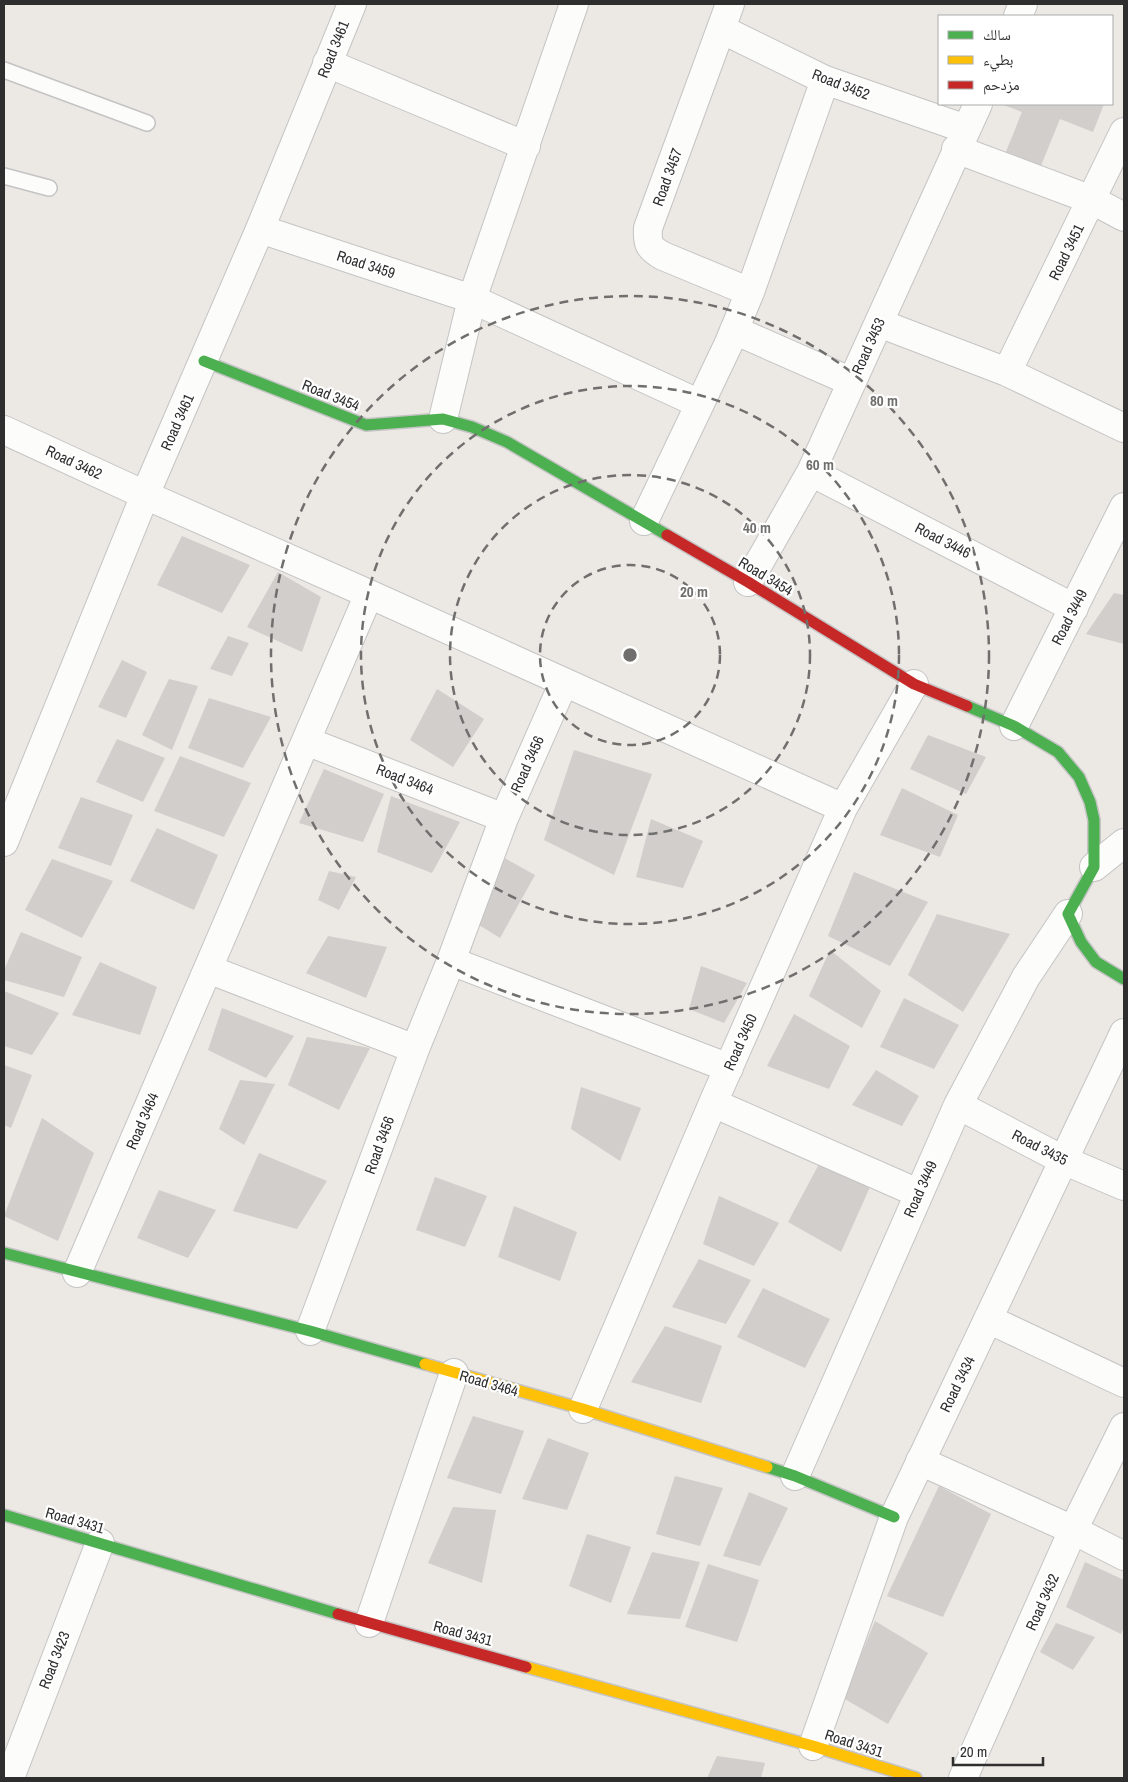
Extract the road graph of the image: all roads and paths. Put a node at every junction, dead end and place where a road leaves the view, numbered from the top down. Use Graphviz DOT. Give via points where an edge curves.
graph roads {
  1 [pos="352,4"];
  2 [pos="574,4"];
  3 [pos="730,4"];
  4 [pos="721,29"];
  5 [pos="327,63"];
  6 [pos="4,70"];
  7 [pos="826,80"];
  8 [pos="978,105"];
  9 [pos="148,123"];
  10 [pos="1124,132"];
  11 [pos="961,139"];
  12 [pos="526,146"];
  13 [pos="4,176"];
  14 [pos="49,188"];
  15 [pos="1092,200"];
  16 [pos="1124,217"];
  17 [pos="260,229"];
  18 [pos="750,292"];
  19 [pos="472,299"];
  20 [pos="879,323"];
  21 [pos="734,330"];
  22 [pos="204,360"];
  23 [pos="1007,372"];
  24 [pos="852,382"];
  25 [pos="700,404"];
  26 [pos="443,419"];
  27 [pos="1124,428"];
  28 [pos="4,430"];
  29 [pos="811,472"];
  30 [pos="145,495"];
  31 [pos="1124,508"];
  32 [pos="644,521"];
  33 [pos="748,582"];
  34 [pos="370,594"];
  35 [pos="1074,608"];
  36 [pos="564,682"];
  37 [pos="914,684"];
  38 [pos="1014,726"];
  39 [pos="306,740"];
  40 [pos="843,808"];
  41 [pos="504,818"];
  42 [pos="4,842"];
  43 [pos="1124,843"];
  44 [pos="1094,867"];
  45 [pos="1068,914"];
  46 [pos="451,961"];
  47 [pos="208,969"];
  48 [pos="1124,980"];
  49 [pos="1124,1033"];
  50 [pos="414,1049"];
  51 [pos="729,1068"];
  52 [pos="713,1103"];
  53 [pos="958,1105"];
  54 [pos="1063,1160"];
  55 [pos="1124,1186"];
  56 [pos="918,1193"];
  57 [pos="4,1254"];
  58 [pos="76,1272"];
  59 [pos="988,1319"];
  60 [pos="310,1331"];
  61 [pos="454,1373"];
  62 [pos="1124,1383"];
  63 [pos="584,1409"];
  64 [pos="1124,1427"];
  65 [pos="920,1461"];
  66 [pos="795,1476"];
  67 [pos="4,1515"];
  68 [pos="894,1517"];
  69 [pos="1073,1530"];
  70 [pos="100,1543"];
  71 [pos="1124,1556"];
  72 [pos="369,1623"];
  73 [pos="813,1746"];
  74 [pos="8,1773"];
  75 [pos="916,1778"];
  76 [pos="963,1778"];
  1 -- 5 [label="street, Road 3461"];
  2 -- 12 [label="street"];
  3 -- 4 [label="street, Road 3457"];
  4 -- 7 [label="street, Road 3452"];
  4 -- 18 [label="street, Road 3457" via="648,228 647,241 653,251 663,256"];
  5 -- 12 [label="street"];
  5 -- 17 [label="street, Road 3461"];
  6 -- 9 [label="lane"];
  7 -- 11 [label="street, Road 3452"];
  7 -- 18 [label="street"];
  8 -- 11 [label="street, Road 3453"];
  10 -- 15 [label="street, Road 3451"];
  11 -- 15 [label="street, Road 3452"];
  11 -- 20 [label="street, Road 3453"];
  12 -- 19 [label="street"];
  13 -- 14 [label="lane"];
  15 -- 16 [label="street, Road 3452"];
  15 -- 23 [label="street, Road 3451"];
  17 -- 19 [label="street, Road 3459"];
  17 -- 22 [label="street, Road 3461"];
  18 -- 21 [label="street"];
  19 -- 25 [label="street"];
  19 -- 26 [label="street"];
  20 -- 23 [label="street"];
  20 -- 24 [label="street, Road 3453"];
  21 -- 24 [label="street"];
  21 -- 25 [label="street"];
  22 -- 26 [label="street, Road 3454" via="366,425"];
  22 -- 30 [label="street, Road 3461"];
  23 -- 27 [label="street"];
  24 -- 29 [label="street, Road 3453"];
  25 -- 32 [label="street"];
  26 -- 32 [label="street, Road 3454" via="472,426 506,442"];
  28 -- 30 [label="street, Road 3462"];
  29 -- 33 [label="street, Road 3453"];
  29 -- 35 [label="street, Road 3446"];
  30 -- 34 [label="street, Road 3462"];
  30 -- 42 [label="street, Road 3461"];
  31 -- 35 [label="street, Road 3449"];
  32 -- 33 [label="street, Road 3454"];
  33 -- 37 [label="street, Road 3454"];
  34 -- 36 [label="street, Road 3462"];
  34 -- 39 [label="street, Road 3464"];
  35 -- 38 [label="street, Road 3449"];
  36 -- 40 [label="street, Road 3462"];
  36 -- 41 [label="street, Road 3456"];
  37 -- 38 [label="street, Road 3454"];
  37 -- 40 [label="street, Road 3450"];
  38 -- 44 [label="street, Road 3454" via="1058,752 1079,777 1094,820"];
  39 -- 41 [label="street, Road 3464"];
  39 -- 47 [label="street, Road 3464"];
  40 -- 51 [label="street, Road 3450"];
  41 -- 46 [label="street, Road 3456"];
  43 -- 44 [label="street"];
  44 -- 45 [label="street, Road 3454"];
  45 -- 48 [label="street" via="1081,942 1096,962"];
  45 -- 53 [label="street, Road 3449" via="1026,977"];
  46 -- 50 [label="street, Road 3456"];
  46 -- 51 [label="street"];
  47 -- 50 [label="street"];
  47 -- 58 [label="street, Road 3464"];
  49 -- 54 [label="street, Road 3434"];
  50 -- 60 [label="street, Road 3456"];
  51 -- 52 [label="street, Road 3450"];
  52 -- 56 [label="street"];
  52 -- 63 [label="street, Road 3450"];
  53 -- 54 [label="street, Road 3435"];
  53 -- 56 [label="street, Road 3449"];
  54 -- 55 [label="street, Road 3435"];
  54 -- 59 [label="street, Road 3434"];
  56 -- 66 [label="street, Road 3449"];
  57 -- 58 [label="street, Road 3464"];
  58 -- 60 [label="street, Road 3464"];
  59 -- 62 [label="street"];
  59 -- 65 [label="street, Road 3434"];
  60 -- 61 [label="street, Road 3464"];
  61 -- 63 [label="street, Road 3464"];
  61 -- 72 [label="street"];
  63 -- 66 [label="street, Road 3464"];
  64 -- 69 [label="street, Road 3432"];
  65 -- 68 [label="street, Road 3434"];
  65 -- 69 [label="street"];
  66 -- 68 [label="street, Road 3464"];
  67 -- 70 [label="street, Road 3431"];
  68 -- 73 [label="street, Road 3434"];
  69 -- 71 [label="street"];
  69 -- 76 [label="street, Road 3432"];
  70 -- 72 [label="street, Road 3431"];
  70 -- 74 [label="street, Road 3423"];
  72 -- 73 [label="street, Road 3431"];
  73 -- 75 [label="street, Road 3431"];
}
